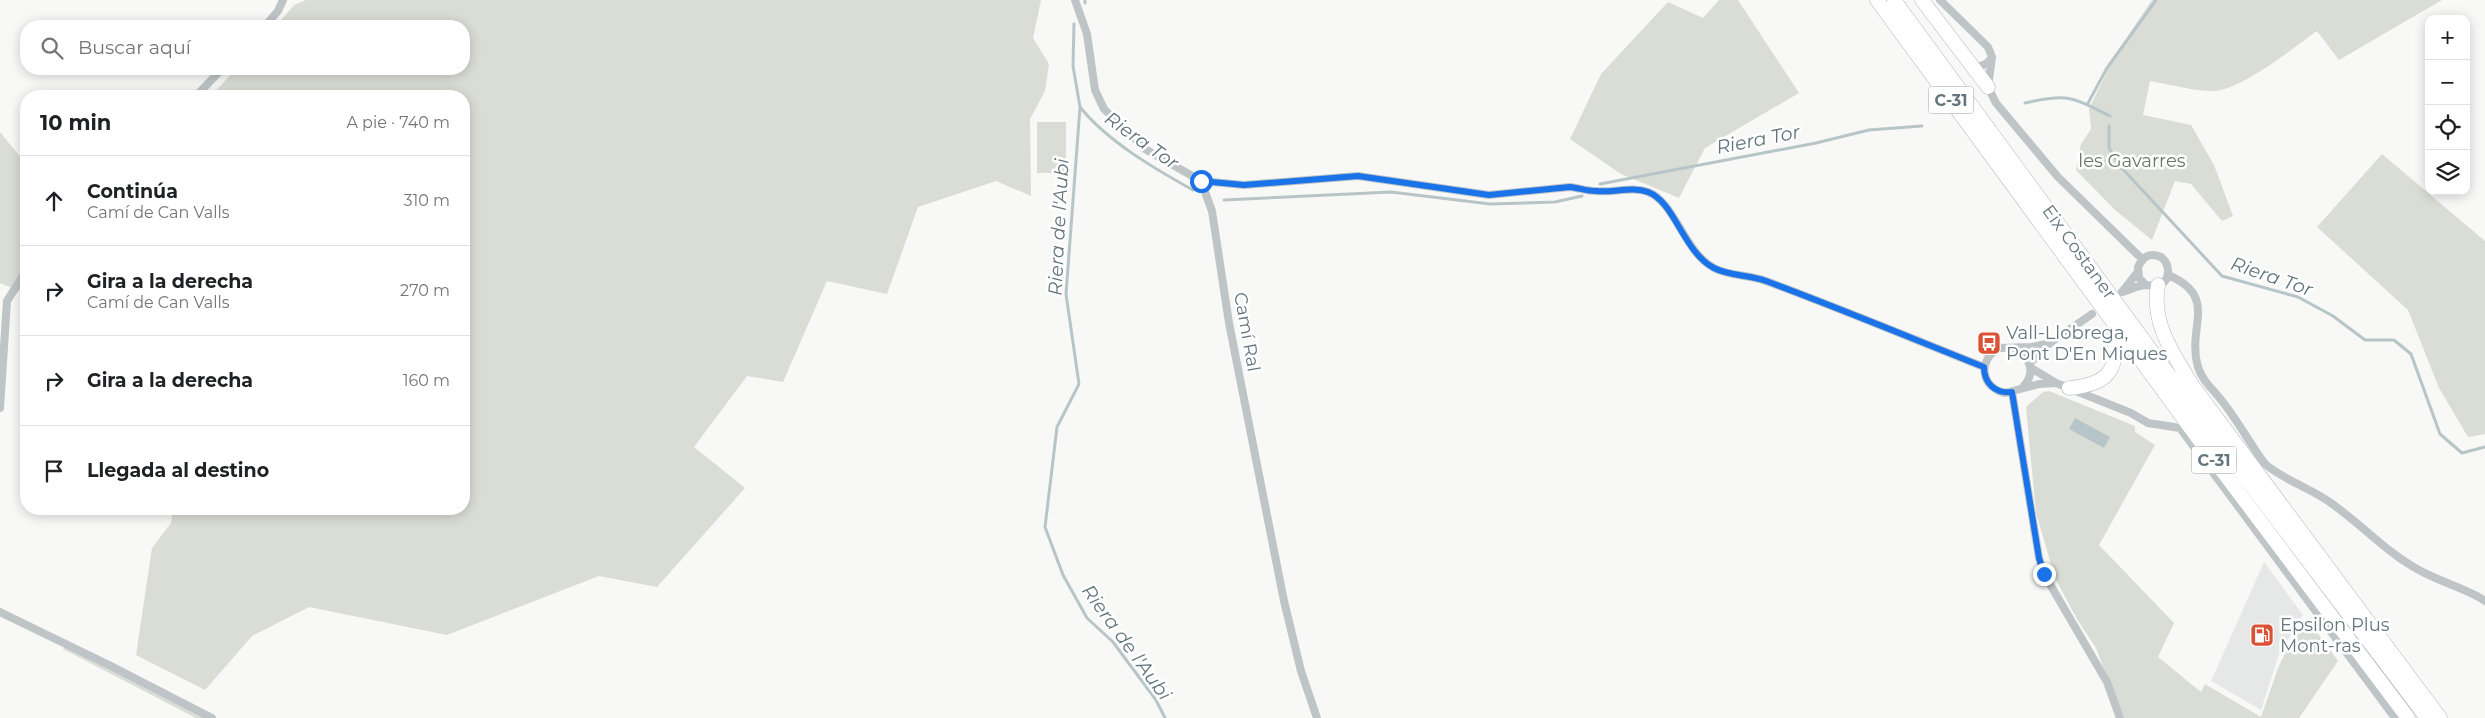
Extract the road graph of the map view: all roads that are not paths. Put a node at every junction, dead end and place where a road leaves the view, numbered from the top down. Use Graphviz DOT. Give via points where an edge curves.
graph roads {
  1 [pos="283,0"];
  2 [pos="1074,0"];
  3 [pos="1877,0"];
  4 [pos="1894,0"];
  5 [pos="1922,0"];
  6 [pos="1940,0"];
  7 [pos="271,20"];
  8 [pos="1992,57"];
  9 [pos="1973,66"];
  10 [pos="216,75"];
  11 [pos="1988,87"];
  12 [pos="202,90"];
  13 [pos="1201,181"];
  14 [pos="2025,200"];
  15 [pos="2142,259"];
  16 [pos="2137,273"];
  17 [pos="2168,275"];
  18 [pos="20,280"];
  19 [pos="2152,285"];
  20 [pos="2092,314"];
  21 [pos="2114,336"];
  22 [pos="2050,342"];
  23 [pos="2015,348"];
  24 [pos="2030,365"];
  25 [pos="1984,367"];
  26 [pos="2062,385"];
  27 [pos="2022,387"];
  28 [pos="2012,392"];
  29 [pos="0,408"];
  30 [pos="2180,428"];
  31 [pos="2485,602"];
  32 [pos="0,612"];
  33 [pos="212,718"];
  34 [pos="1317,718"];
  35 [pos="2120,718"];
  36 [pos="2395,718"];
  37 [pos="2408,718"];
  38 [pos="2427,718"];
  39 [pos="2440,718"];
  1 -- 7 [label="street"];
  2 -- 13 [label="street" via="1087,34 1095,90 1104,109 1145,149"];
  3 -- 14 [label="highway, C-31"];
  4 -- 38 [label="highway, Eix Costaner / C-31" via="2204,423"];
  5 -- 9 [label="highway"];
  6 -- 8 [label="street" via="1988,47"];
  8 -- 9 [label="street" via="1981,67"];
  8 -- 11 [label="street"];
  9 -- 11 [label="highway"];
  10 -- 12 [label="street"];
  11 -- 15 [label="street" via="1996,103 2045,163"];
  13 -- 25 [label="street" via="1244,185 1358,176 1489,195 1570,187 1650,192 1670,214 1690,248 1716,269 1766,281"];
  13 -- 34 [label="street, Camí Ral" via="1212,211 1231,332 1284,601 1301,671"];
  14 -- 21 [label="highway" via="2066,268"];
  14 -- 37 [label="highway, C-31"];
  15 -- 16 [label="street"];
  15 -- 17 [label="street" via="2161,256 2168,264"];
  16 -- 19 [label="street" via="2139,278"];
  16 -- 19 [label="street" via="2122,292"];
  17 -- 19 [label="street"];
  17 -- 31 [label="street" via="2183,281 2193,290 2197,303 2198,365 2206,383 2265,464 2332,503 2417,569 2479,596"];
  18 -- 29 [label="street" via="7,301"];
  19 -- 39 [label="highway" via="2162,332 2192,385"];
  20 -- 22 [label="street"];
  21 -- 26 [label="highway" via="2115,360 2107,376 2091,385"];
  21 -- 30 [label="highway"];
  22 -- 23 [label="street"];
  22 -- 24 [label="street"];
  23 -- 24 [label="street" via="2024,353"];
  23 -- 25 [label="street" via="2007,346 1994,351"];
  24 -- 26 [label="street"];
  24 -- 27 [label="street" via="2029,378"];
  25 -- 28 [label="street" via="1989,385 2000,392"];
  26 -- 27 [label="street"];
  26 -- 30 [label="street" via="2148,423"];
  27 -- 28 [label="street"];
  28 -- 35 [label="street" via="2044,574 2107,682"];
  30 -- 36 [label="street"];
  32 -- 33 [label="street"];
}
